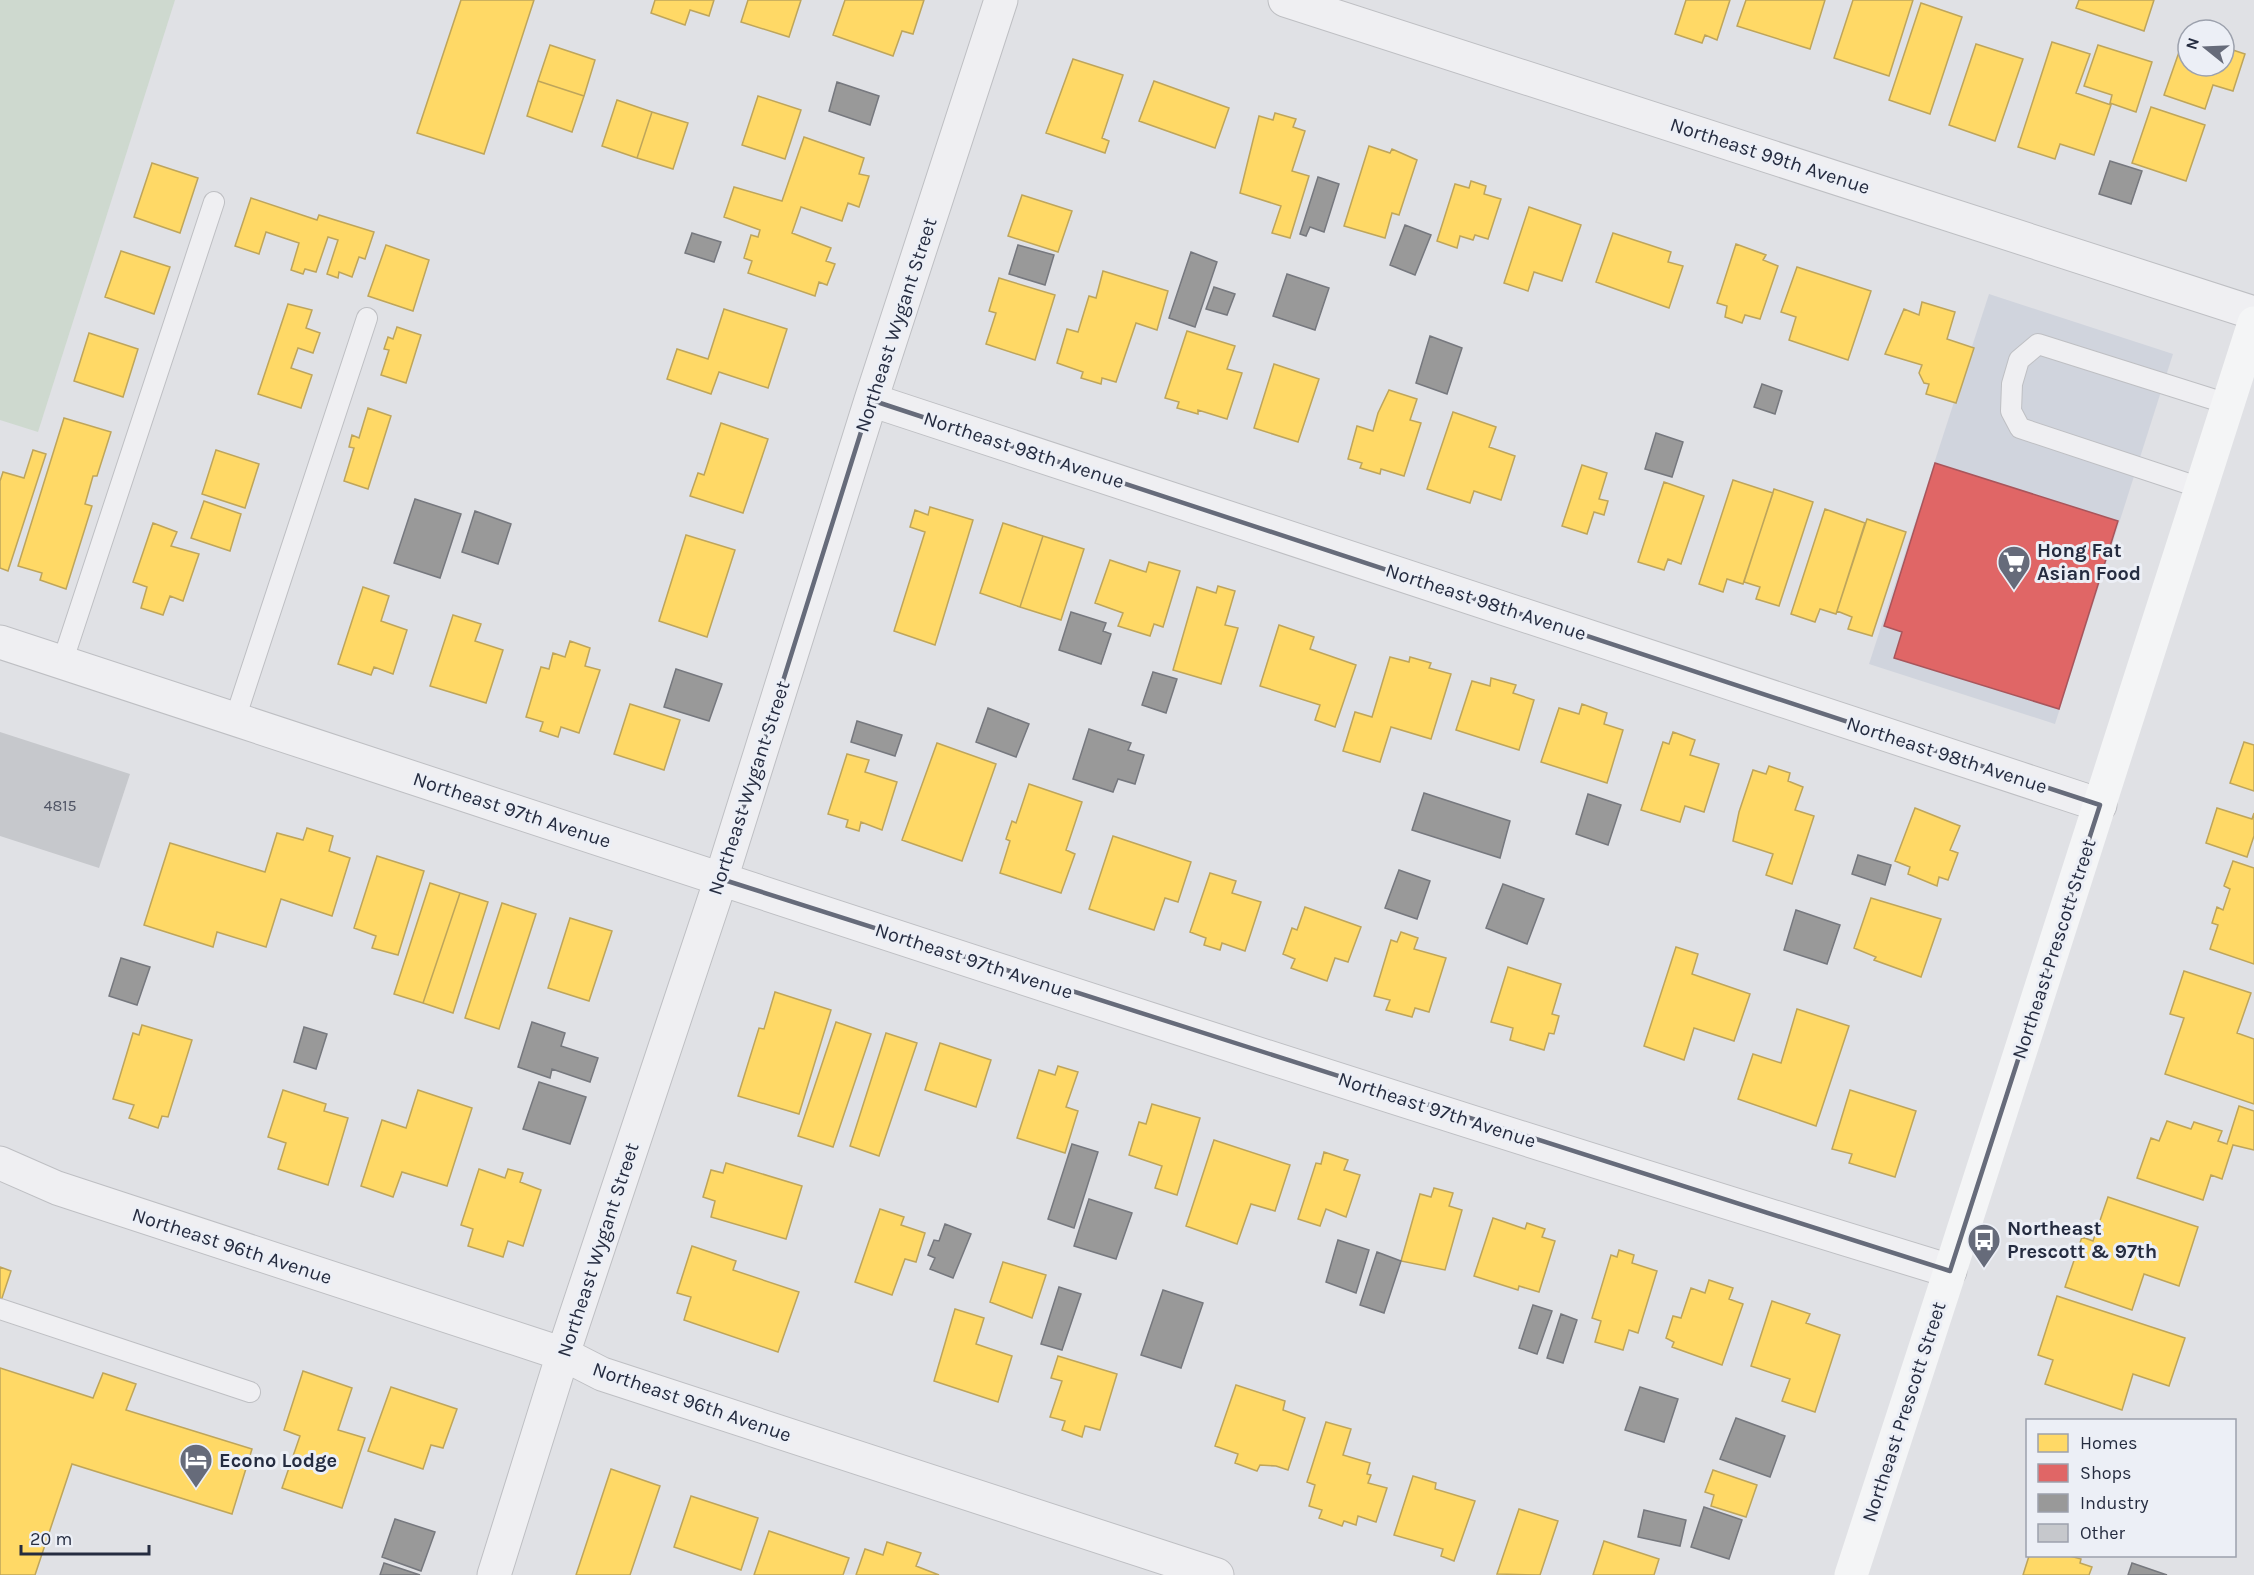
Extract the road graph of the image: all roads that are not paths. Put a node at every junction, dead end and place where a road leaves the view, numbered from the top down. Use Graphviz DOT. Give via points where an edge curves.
graph roads {
  1 [pos="1000,0"];
  2 [pos="1285,0"];
  3 [pos="214,202"];
  4 [pos="2254,313"];
  5 [pos="367,318"];
  6 [pos="2254,323"];
  7 [pos="871,400"];
  8 [pos="2228,404"];
  9 [pos="2201,488"];
  10 [pos="0,642"];
  11 [pos="62,663"];
  12 [pos="235,719"];
  13 [pos="2100,805"];
  14 [pos="721,879"];
  15 [pos="0,1163"];
  16 [pos="1950,1271"];
  17 [pos="0,1309"];
  18 [pos="562,1354"];
  19 [pos="250,1392"];
  20 [pos="494,1575"];
  21 [pos="1217,1575"];
  22 [pos="1851,1575"];
  1 -- 7 [label="street, Northeast Wygant Street"];
  2 -- 4 [label="street, Northeast 99th Avenue"];
  3 -- 11 [label="lane"];
  5 -- 12 [label="lane"];
  6 -- 8 [label="street, Northeast Prescott Street"];
  7 -- 13 [label="street, Northeast 98th Avenue"];
  7 -- 14 [label="street, Northeast Wygant Street"];
  8 -- 9 [label="street, Northeast Prescott Street"];
  8 -- 9 [label="lane" via="2038,344 2019,360 2012,384 2011,411 2020,428"];
  9 -- 13 [label="street, Northeast Prescott Street"];
  10 -- 11 [label="street, Northeast 97th Avenue"];
  11 -- 12 [label="street, Northeast 97th Avenue"];
  12 -- 14 [label="street, Northeast 97th Avenue"];
  13 -- 16 [label="street, Northeast Prescott Street"];
  14 -- 16 [label="street, Northeast 97th Avenue"];
  14 -- 18 [label="street, Northeast Wygant Street"];
  15 -- 18 [label="street, Northeast 96th Avenue" via="57,1188"];
  16 -- 22 [label="street, Northeast Prescott Street"];
  17 -- 19 [label="lane"];
  18 -- 20 [label="street, Northeast Wygant Street"];
  18 -- 21 [label="street, Northeast 96th Avenue" via="602,1374"];
}
